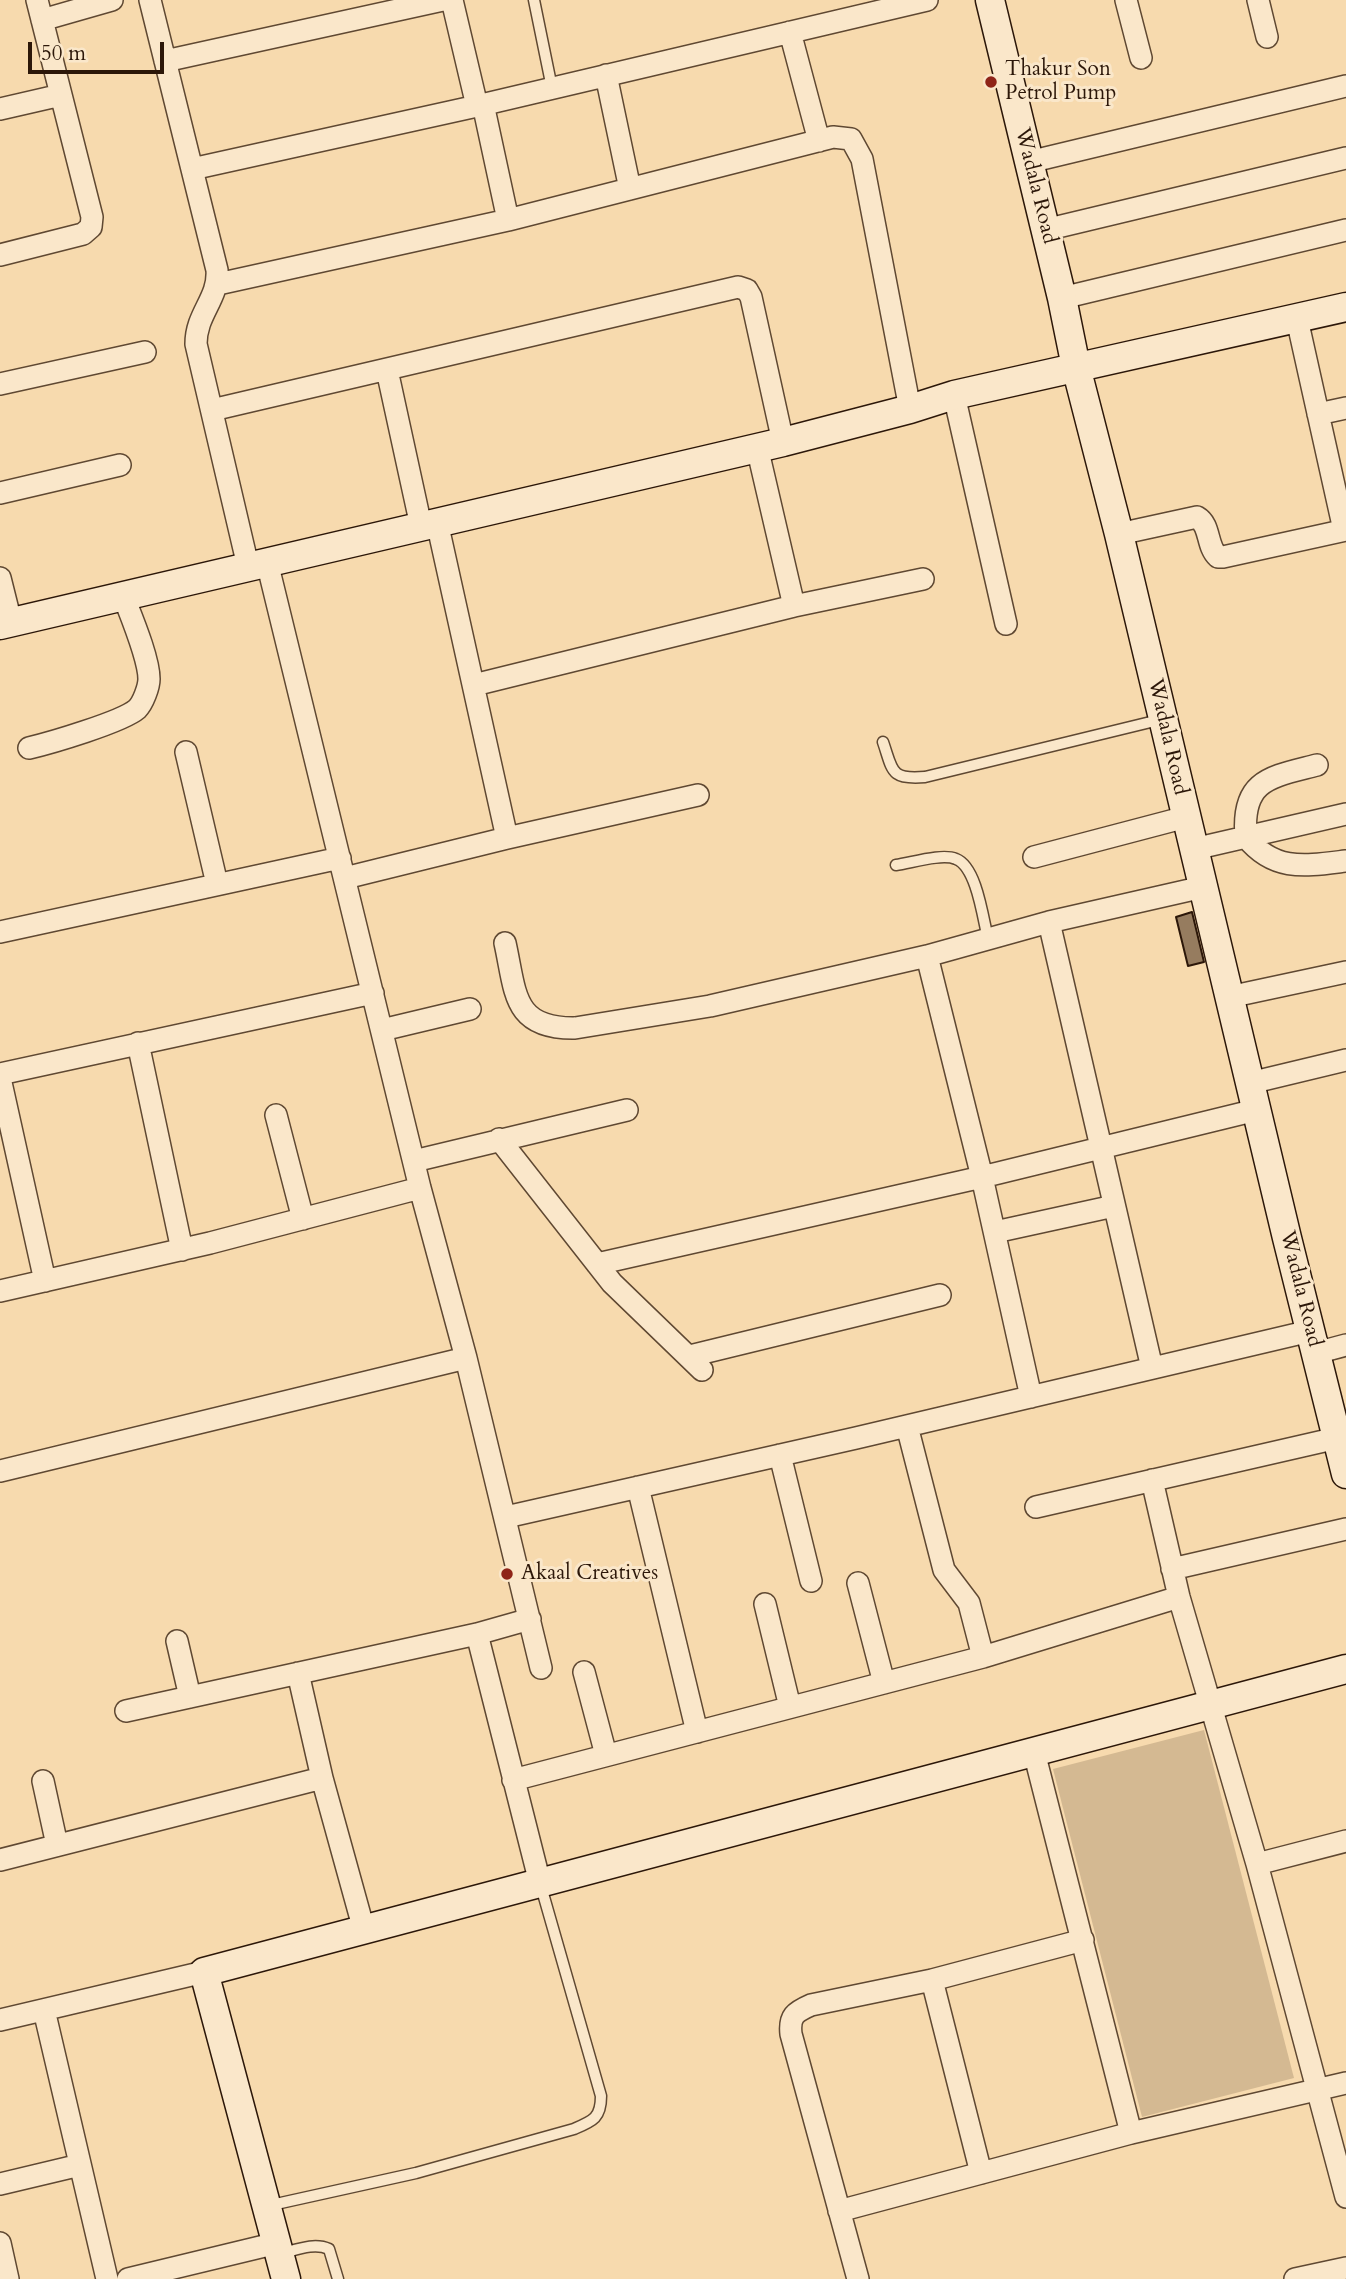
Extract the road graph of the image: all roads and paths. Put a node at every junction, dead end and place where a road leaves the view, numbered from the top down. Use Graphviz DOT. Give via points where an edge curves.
graph roads {
  1 [pos="112,0"];
  2 [pos="150,0"];
  3 [pos="443,0"];
  4 [pos="452,0"];
  5 [pos="534,0"];
  6 [pos="927,0"];
  7 [pos="990,0"];
  8 [pos="1126,0"];
  9 [pos="1258,0"];
  10 [pos="40,10"];
  11 [pos="790,32"];
  12 [pos="1267,37"];
  13 [pos="1141,58"];
  14 [pos="165,61"];
  15 [pos="606,75"];
  16 [pos="1346,86"];
  17 [pos="552,88"];
  18 [pos="61,95"];
  19 [pos="480,105"];
  20 [pos="0,109"];
  21 [pos="820,141"];
  22 [pos="1346,158"];
  23 [pos="1029,162"];
  24 [pos="192,169"];
  25 [pos="630,189"];
  26 [pos="508,220"];
  27 [pos="1045,230"];
  28 [pos="1346,230"];
  29 [pos="0,256"];
  30 [pos="218,284"];
  31 [pos="1062,298"];
  32 [pos="1346,307"];
  33 [pos="1297,319"];
  34 [pos="145,352"];
  35 [pos="1076,367"];
  36 [pos="387,370"];
  37 [pos="0,384"];
  38 [pos="954,395"];
  39 [pos="1346,408"];
  40 [pos="910,409"];
  41 [pos="212,410"];
  42 [pos="1318,414"];
  43 [pos="770,444"];
  44 [pos="120,466"];
  45 [pos="0,493"];
  46 [pos="429,524"];
  47 [pos="1345,530"];
  48 [pos="1119,534"];
  49 [pos="257,564"];
  50 [pos="0,578"];
  51 [pos="923,579"];
  52 [pos="123,595"];
  53 [pos="794,606"];
  54 [pos="5,624"];
  55 [pos="1006,624"];
  56 [pos="474,685"];
  57 [pos="1163,719"];
  58 [pos="883,742"];
  59 [pos="29,748"];
  60 [pos="187,752"];
  61 [pos="1317,765"];
  62 [pos="698,795"];
  63 [pos="1346,814"];
  64 [pos="1186,817"];
  65 [pos="1246,837"];
  66 [pos="507,838"];
  67 [pos="1194,849"];
  68 [pos="1034,857"];
  69 [pos="1346,861"];
  70 [pos="895,865"];
  71 [pos="342,868"];
  72 [pos="217,884"];
  73 [pos="1203,887"];
  74 [pos="1049,922"];
  75 [pos="0,933"];
  76 [pos="988,939"];
  77 [pos="505,943"];
  78 [pos="927,956"];
  79 [pos="1346,972"];
  80 [pos="373,993"];
  81 [pos="1228,997"];
  82 [pos="470,1009"];
  83 [pos="382,1030"];
  84 [pos="138,1044"];
  85 [pos="1346,1060"];
  86 [pos="0,1076"];
  87 [pos="1253,1097"];
  88 [pos="627,1110"];
  89 [pos="276,1115"];
  90 [pos="499,1139"];
  91 [pos="1100,1148"];
  92 [pos="414,1161"];
  93 [pos="982,1177"];
  94 [pos="420,1188"];
  95 [pos="1114,1206"];
  96 [pos="303,1219"];
  97 [pos="995,1232"];
  98 [pos="182,1250"];
  99 [pos="597,1264"];
  100 [pos="45,1281"];
  101 [pos="0,1291"];
  102 [pos="940,1295"];
  103 [pos="1313,1342"];
  104 [pos="1346,1345"];
  105 [pos="466,1358"];
  106 [pos="1152,1368"];
  107 [pos="1031,1396"];
  108 [pos="907,1426"];
  109 [pos="1339,1430"];
  110 [pos="779,1455"];
  111 [pos="0,1471"];
  112 [pos="1346,1474"];
  113 [pos="1152,1480"];
  114 [pos="638,1488"];
  115 [pos="1037,1507"];
  116 [pos="506,1517"];
  117 [pos="1346,1530"];
  118 [pos="1172,1569"];
  119 [pos="811,1581"];
  120 [pos="858,1583"];
  121 [pos="1179,1597"];
  122 [pos="765,1604"];
  123 [pos="530,1619"];
  124 [pos="477,1633"];
  125 [pos="177,1641"];
  126 [pos="983,1657"];
  127 [pos="541,1668"];
  128 [pos="1346,1669"];
  129 [pos="584,1672"];
  130 [pos="298,1673"];
  131 [pos="884,1683"];
  132 [pos="190,1697"];
  133 [pos="1211,1706"];
  134 [pos="790,1707"];
  135 [pos="127,1711"];
  136 [pos="697,1732"];
  137 [pos="1034,1752"];
  138 [pos="606,1755"];
  139 [pos="322,1778"];
  140 [pos="513,1780"];
  141 [pos="43,1781"];
  142 [pos="1346,1841"];
  143 [pos="57,1845"];
  144 [pos="0,1860"];
  145 [pos="1257,1864"];
  146 [pos="540,1883"];
  147 [pos="364,1930"];
  148 [pos="1083,1940"];
  149 [pos="204,1972"];
  150 [pos="932,1980"];
  151 [pos="44,2010"];
  152 [pos="0,2020"];
  153 [pos="1346,2083"];
  154 [pos="1318,2091"];
  155 [pos="1131,2133"];
  156 [pos="80,2165"];
  157 [pos="981,2173"];
  158 [pos="0,2184"];
  159 [pos="1346,2197"];
  160 [pos="267,2206"];
  161 [pos="839,2211"];
  162 [pos="0,2243"];
  163 [pos="281,2259"];
  164 [pos="1346,2268"];
  165 [pos="8,2279"];
  166 [pos="107,2279"];
  167 [pos="128,2279"];
  168 [pos="338,2279"];
  169 [pos="858,2279"];
  170 [pos="1295,2279"];
  1 -- 10 [label="street"];
  2 -- 14 [label="street"];
  3 -- 14 [label="street"];
  4 -- 19 [label="street"];
  5 -- 17 [label="lane"];
  6 -- 11 [label="street"];
  7 -- 23 [label="street, Wadala Road"];
  8 -- 13 [label="street"];
  9 -- 12 [label="street"];
  10 -- 18 [label="street"];
  11 -- 15 [label="street"];
  11 -- 21 [label="street"];
  14 -- 24 [label="street"];
  15 -- 17 [label="street"];
  15 -- 25 [label="street"];
  16 -- 23 [label="street"];
  17 -- 19 [label="street"];
  18 -- 20 [label="street"];
  18 -- 29 [label="street" via="91,207 91,227 74,238"];
  19 -- 24 [label="street"];
  19 -- 26 [label="street"];
  21 -- 25 [label="street"];
  21 -- 40 [label="street" via="851,139 862,159"];
  22 -- 27 [label="street"];
  23 -- 27 [label="street, Wadala Road"];
  24 -- 30 [label="street"];
  25 -- 26 [label="street"];
  26 -- 30 [label="street"];
  27 -- 31 [label="street, Wadala Road"];
  28 -- 31 [label="street"];
  30 -- 41 [label="street" via="196,333"];
  31 -- 35 [label="street, Wadala Road"];
  32 -- 33 [label="street"];
  33 -- 35 [label="street"];
  33 -- 42 [label="street"];
  34 -- 37 [label="street"];
  35 -- 38 [label="street"];
  35 -- 48 [label="street, Wadala Road"];
  36 -- 41 [label="street"];
  36 -- 43 [label="street" via="738,287 747,290 751,298"];
  36 -- 46 [label="street"];
  38 -- 40 [label="street"];
  38 -- 55 [label="street"];
  39 -- 42 [label="street"];
  40 -- 43 [label="street"];
  41 -- 49 [label="street"];
  42 -- 47 [label="street"];
  43 -- 46 [label="street"];
  43 -- 53 [label="street"];
  44 -- 45 [label="street"];
  46 -- 49 [label="street"];
  46 -- 56 [label="street"];
  47 -- 48 [label="street" via="1223,557 1211,548 1205,523 1197,517"];
  48 -- 57 [label="street, Wadala Road"];
  49 -- 52 [label="street"];
  49 -- 71 [label="street"];
  50 -- 54 [label="street"];
  51 -- 53 [label="street"];
  52 -- 54 [label="street"];
  52 -- 59 [label="street" via="149,678 137,708"];
  53 -- 56 [label="street"];
  56 -- 66 [label="street"];
  57 -- 58 [label="lane" via="913,778 895,773"];
  57 -- 64 [label="street, Wadala Road"];
  60 -- 72 [label="street"];
  61 -- 65 [label="street" via="1264,781 1245,811"];
  62 -- 66 [label="street"];
  63 -- 65 [label="street"];
  64 -- 67 [label="street, Wadala Road"];
  64 -- 68 [label="street"];
  65 -- 67 [label="street"];
  65 -- 69 [label="street" via="1263,855 1286,864"];
  66 -- 71 [label="street"];
  67 -- 73 [label="street, Wadala Road"];
  70 -- 76 [label="lane" via="947,858 963,864 975,886"];
  71 -- 72 [label="street"];
  71 -- 80 [label="street"];
  72 -- 75 [label="street"];
  73 -- 74 [label="street"];
  73 -- 81 [label="street, Wadala Road"];
  74 -- 76 [label="street"];
  74 -- 91 [label="street"];
  76 -- 78 [label="street"];
  77 -- 78 [label="street" via="520,1005 528,1017 560,1029 710,1006"];
  78 -- 93 [label="street"];
  79 -- 81 [label="street"];
  80 -- 83 [label="street"];
  80 -- 84 [label="street"];
  81 -- 87 [label="street, Wadala Road"];
  82 -- 83 [label="street"];
  83 -- 92 [label="street"];
  84 -- 86 [label="street"];
  84 -- 98 [label="street"];
  85 -- 87 [label="street"];
  86 -- 100 [label="street"];
  87 -- 91 [label="street"];
  87 -- 103 [label="street, Wadala Road"];
  88 -- 90 [label="street"];
  89 -- 96 [label="street"];
  90 -- 92 [label="street"];
  90 -- 99 [label="street"];
  91 -- 93 [label="street"];
  91 -- 95 [label="street"];
  92 -- 94 [label="street"];
  93 -- 97 [label="street"];
  93 -- 99 [label="street"];
  94 -- 96 [label="street"];
  94 -- 105 [label="street"];
  95 -- 97 [label="street"];
  95 -- 106 [label="street"];
  96 -- 98 [label="street"];
  97 -- 107 [label="street"];
  98 -- 100 [label="street"];
  99 -- 102 [label="street" via="696,1363"];
  100 -- 101 [label="street"];
  103 -- 104 [label="street"];
  103 -- 106 [label="street"];
  103 -- 109 [label="street, Wadala Road"];
  105 -- 111 [label="street"];
  105 -- 116 [label="street"];
  106 -- 107 [label="street"];
  107 -- 108 [label="street"];
  108 -- 110 [label="street"];
  108 -- 126 [label="street" via="944,1570 969,1603"];
  109 -- 112 [label="street, Wadala Road"];
  109 -- 113 [label="street"];
  110 -- 114 [label="street"];
  110 -- 119 [label="street"];
  113 -- 115 [label="street"];
  113 -- 118 [label="street"];
  114 -- 116 [label="street"];
  114 -- 136 [label="street"];
  116 -- 123 [label="street"];
  117 -- 118 [label="street"];
  118 -- 121 [label="street"];
  120 -- 131 [label="street"];
  121 -- 126 [label="street"];
  121 -- 133 [label="street"];
  122 -- 134 [label="street"];
  123 -- 124 [label="street"];
  123 -- 127 [label="street"];
  124 -- 130 [label="street"];
  124 -- 140 [label="street"];
  125 -- 132 [label="street"];
  126 -- 131 [label="street"];
  128 -- 133 [label="street"];
  129 -- 138 [label="street"];
  130 -- 132 [label="street"];
  130 -- 139 [label="street"];
  131 -- 134 [label="street"];
  132 -- 135 [label="street"];
  133 -- 137 [label="street"];
  133 -- 145 [label="street"];
  134 -- 136 [label="street"];
  136 -- 138 [label="street"];
  137 -- 146 [label="street"];
  137 -- 148 [label="street"];
  138 -- 140 [label="street"];
  139 -- 143 [label="street"];
  139 -- 147 [label="street"];
  140 -- 146 [label="street"];
  141 -- 143 [label="street"];
  142 -- 145 [label="street"];
  143 -- 144 [label="street"];
  145 -- 154 [label="street"];
  146 -- 147 [label="street"];
  146 -- 160 [label="lane" via="601,2096 599,2113 592,2122 416,2173"];
  147 -- 149 [label="street"];
  148 -- 150 [label="street"];
  148 -- 155 [label="street"];
  149 -- 151 [label="street"];
  149 -- 160 [label="street"];
  150 -- 157 [label="street"];
  150 -- 161 [label="street" via="811,2005 790,2023"];
  151 -- 152 [label="street"];
  151 -- 156 [label="street"];
  153 -- 154 [label="street"];
  154 -- 155 [label="street"];
  154 -- 159 [label="street"];
  155 -- 157 [label="street"];
  156 -- 158 [label="street"];
  156 -- 166 [label="street"];
  157 -- 161 [label="street"];
  160 -- 163 [label="street"];
  161 -- 169 [label="street"];
  162 -- 165 [label="street"];
  163 -- 167 [label="street"];
  163 -- 168 [label="lane" via="322,2246 329,2249"];
  164 -- 170 [label="street"];
}
